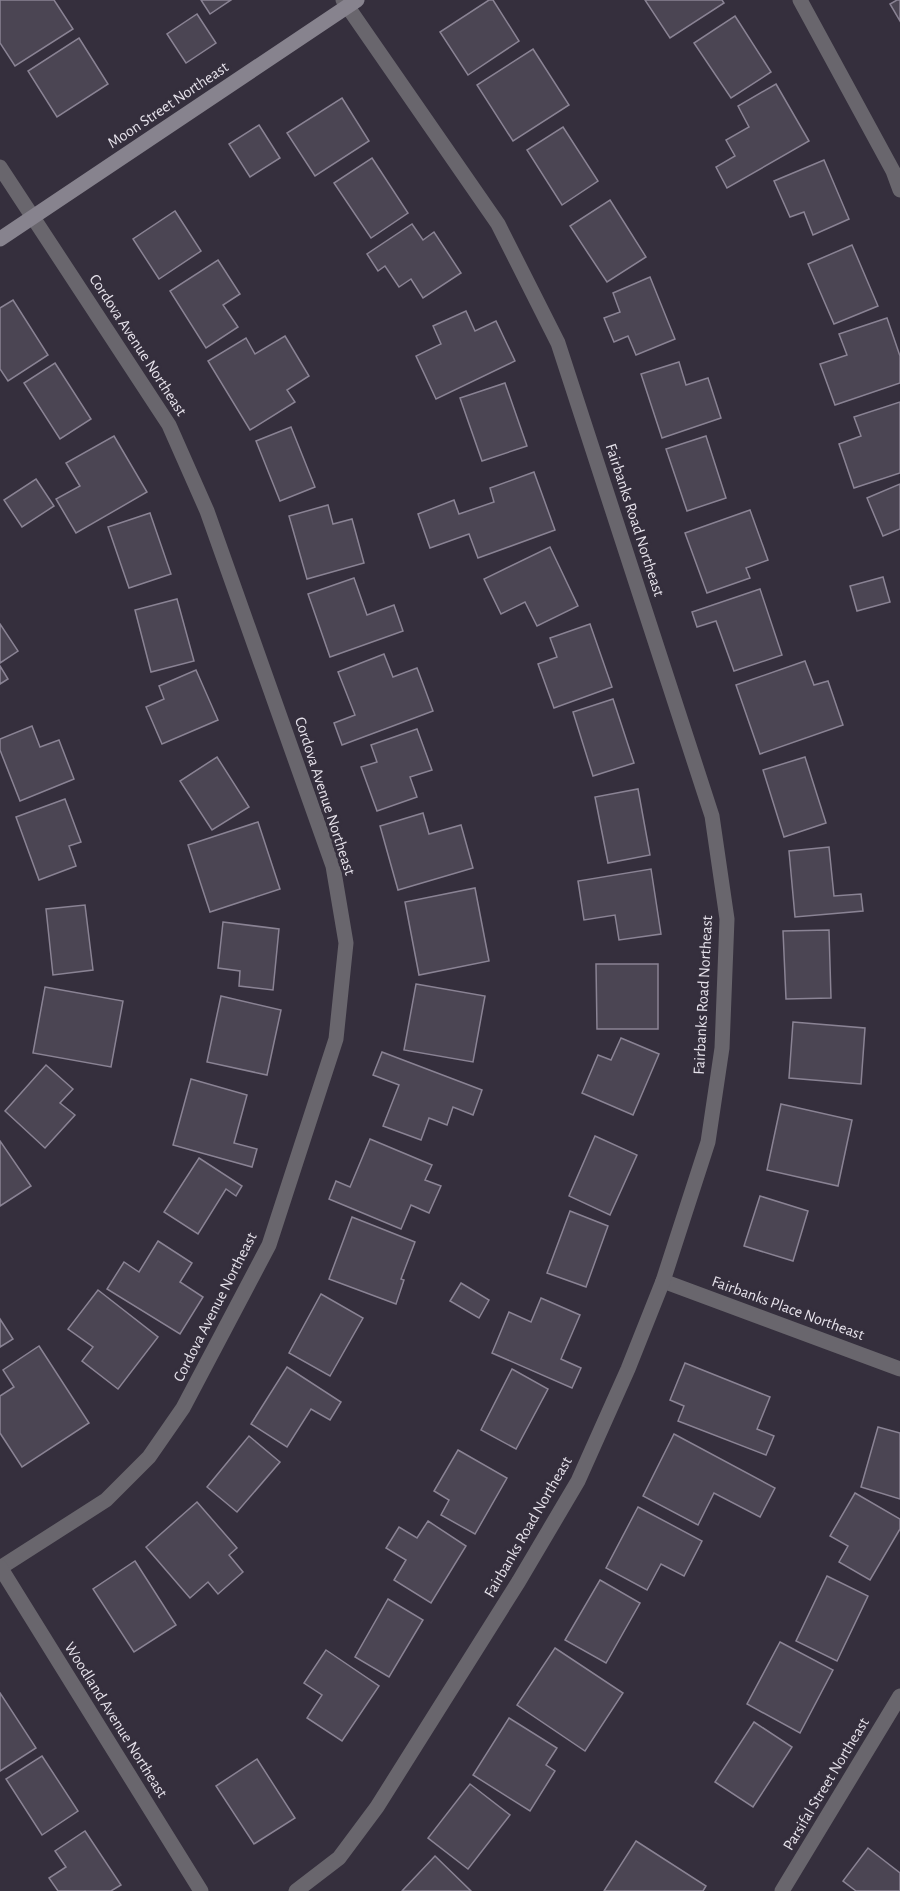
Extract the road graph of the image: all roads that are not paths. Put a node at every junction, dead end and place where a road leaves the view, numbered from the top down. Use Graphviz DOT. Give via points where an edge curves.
graph roads {
  1 [pos="800,0"];
  2 [pos="349,2"];
  3 [pos="0,167"];
  4 [pos="900,190"];
  5 [pos="33,217"];
  6 [pos="0,239"];
  7 [pos="663,1281"];
  8 [pos="900,1369"];
  9 [pos="0,1567"];
  10 [pos="900,1696"];
  11 [pos="201,1891"];
  12 [pos="296,1891"];
  13 [pos="782,1891"];
  1 -- 4 [label="street"];
  2 -- 5 [label="street, Moon Street Northeast"];
  2 -- 7 [label="street, Fairbanks Road Northeast" via="498,224 558,343 712,816 727,919 722,1048 708,1142"];
  3 -- 5 [label="street, Cordova Avenue Northeast"];
  5 -- 6 [label="street, Moon Street Northeast"];
  5 -- 9 [label="street, Cordova Avenue Northeast" via="169,425 207,511 333,866 346,943 336,1039 269,1245 183,1408 149,1457 106,1500"];
  7 -- 8 [label="street, Fairbanks Place Northeast"];
  7 -- 12 [label="street, Fairbanks Road Northeast" via="578,1481 519,1581 377,1807 339,1858"];
  9 -- 11 [label="street, Woodland Avenue Northeast"];
  10 -- 13 [label="street, Parsifal Street Northeast"];
}
